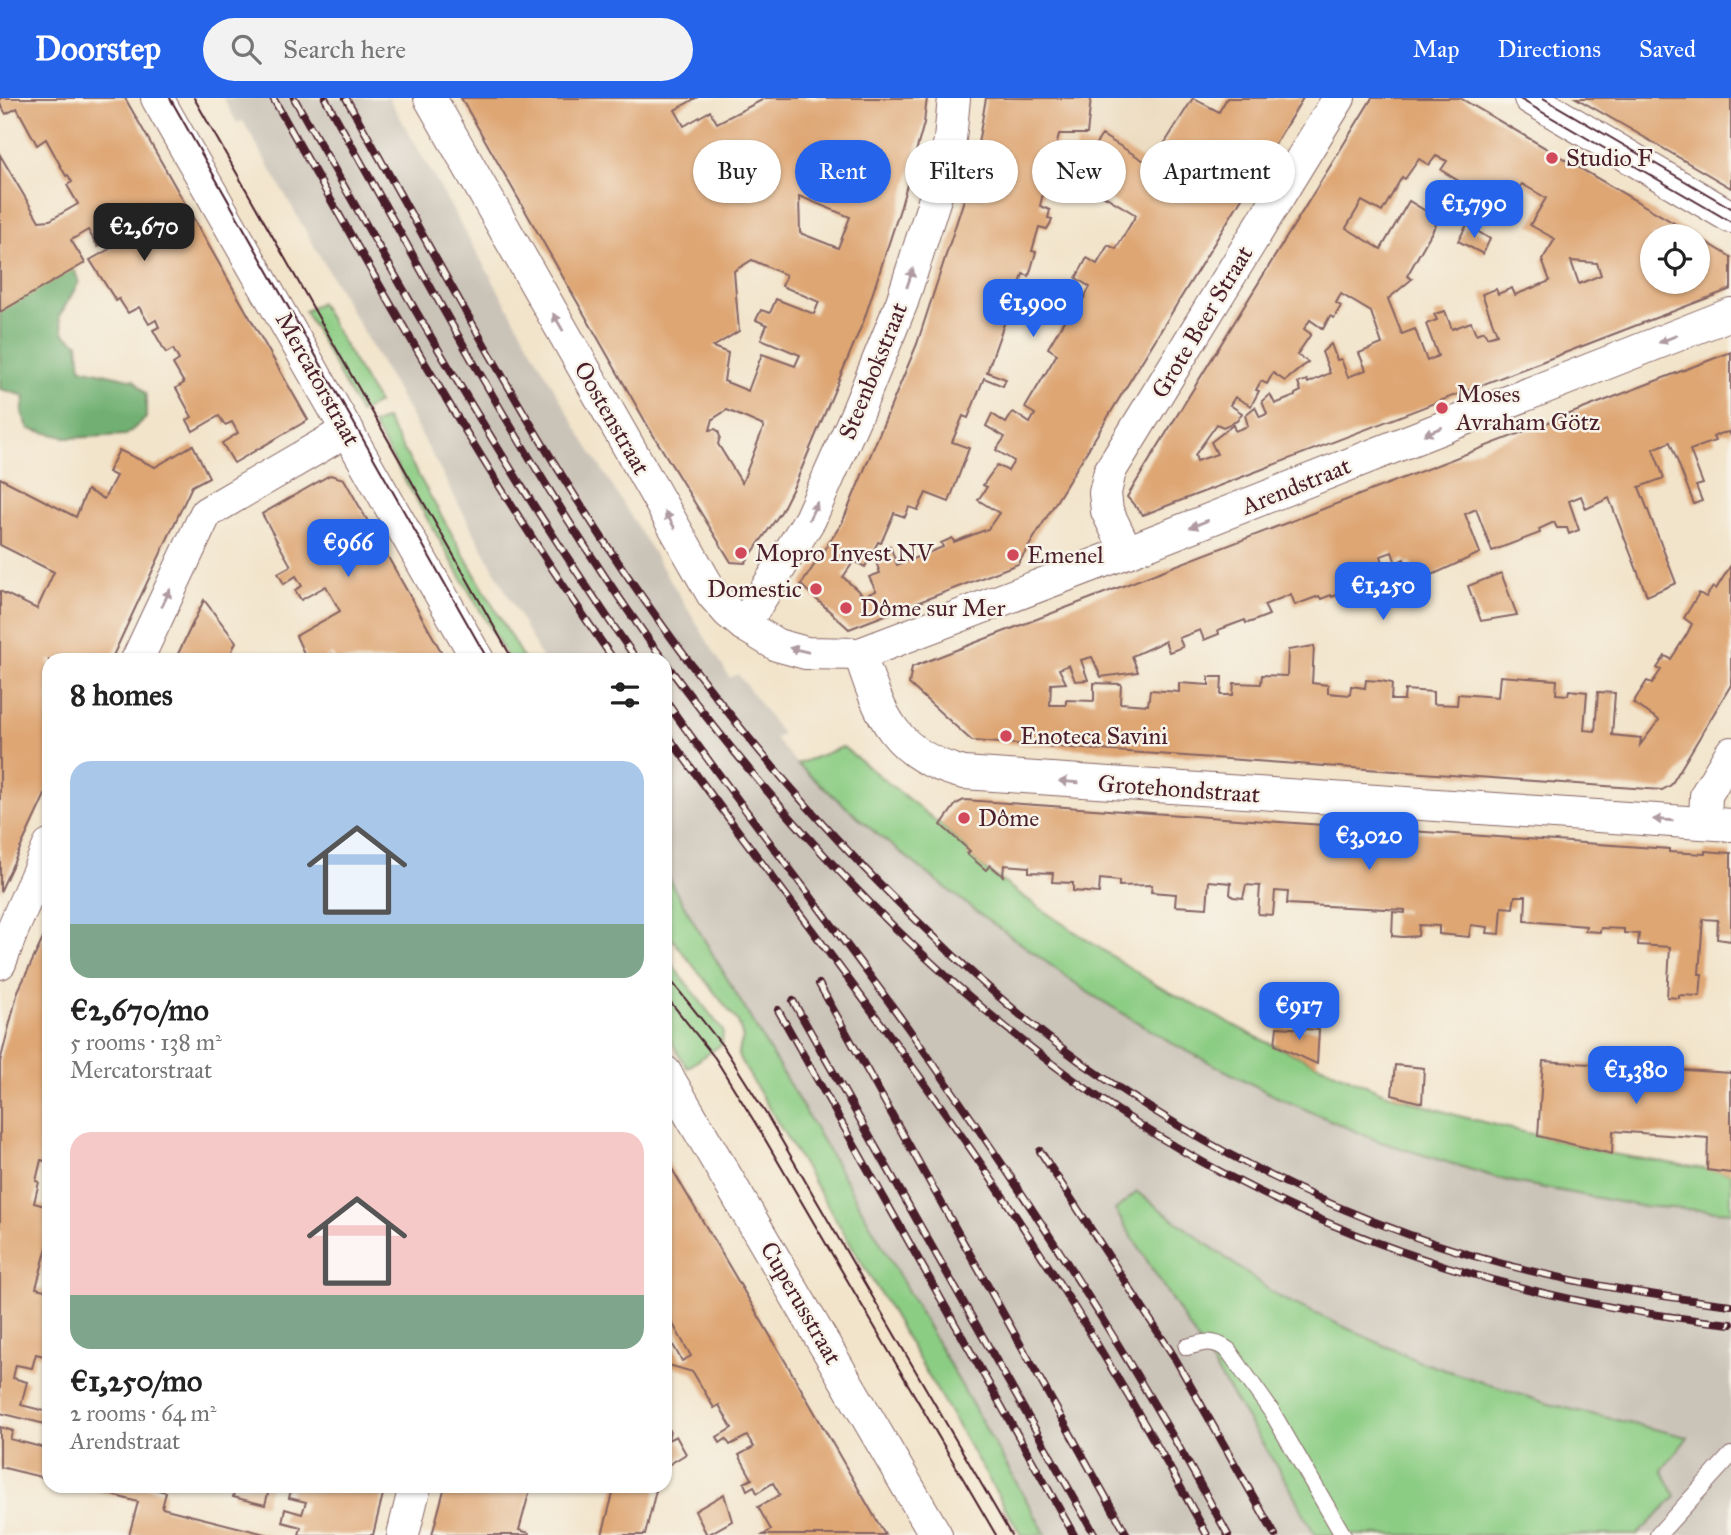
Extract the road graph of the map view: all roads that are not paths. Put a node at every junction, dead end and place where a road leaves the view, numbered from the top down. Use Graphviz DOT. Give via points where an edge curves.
graph roads {
  1 [pos="157,98"];
  2 [pos="430,98"];
  3 [pos="954,98"];
  4 [pos="1339,98"];
  5 [pos="1530,98"];
  6 [pos="1731,217"];
  7 [pos="1731,314"];
  8 [pos="348,430"];
  9 [pos="1127,552"];
  10 [pos="744,625"];
  11 [pos="140,653"];
  12 [pos="474,653"];
  13 [pos="860,654"];
  14 [pos="1731,753"];
  15 [pos="1718,824"];
  16 [pos="42,862"];
  17 [pos="0,963"];
  18 [pos="672,1084"];
  19 [pos="1187,1347"];
  20 [pos="1731,1455"];
  21 [pos="413,1493"];
  22 [pos="403,1535"];
  23 [pos="936,1535"];
  24 [pos="1343,1535"];
  25 [pos="1658,1535"];
  1 -- 8 [label="street, Mercatorstraat"];
  10 -- 2 [label="street, Oostenstraat, one-way" via="709,587"];
  10 -- 3 [label="street, Steenbokstraat, one-way" via="810,519 902,302 944,170"];
  4 -- 9 [label="street, Grote Beer Straat" via="1110,471 1107,511"];
  5 -- 6 [label="street"];
  7 -- 9 [label="street, Arendstraat, one-way"];
  11 -- 8 [label="street, one-way" via="206,513"];
  8 -- 12 [label="street, Mercatorstraat"];
  9 -- 13 [label="street, Arendstraat"];
  13 -- 10 [label="street, Oostenstraat, one-way" via="806,653 776,645"];
  15 -- 13 [label="street, Grotehondstraat, one-way" via="964,774 918,753 894,731 878,709"];
  14 -- 15 [label="street" via="1706,795"];
  16 -- 17 [label="street"];
  18 -- 23 [label="street, Cuperusstraat"];
  19 -- 24 [label="lane" via="1206,1341 1228,1350 1272,1412"];
  20 -- 25 [label="lane"];
  21 -- 22 [label="street"];
}
